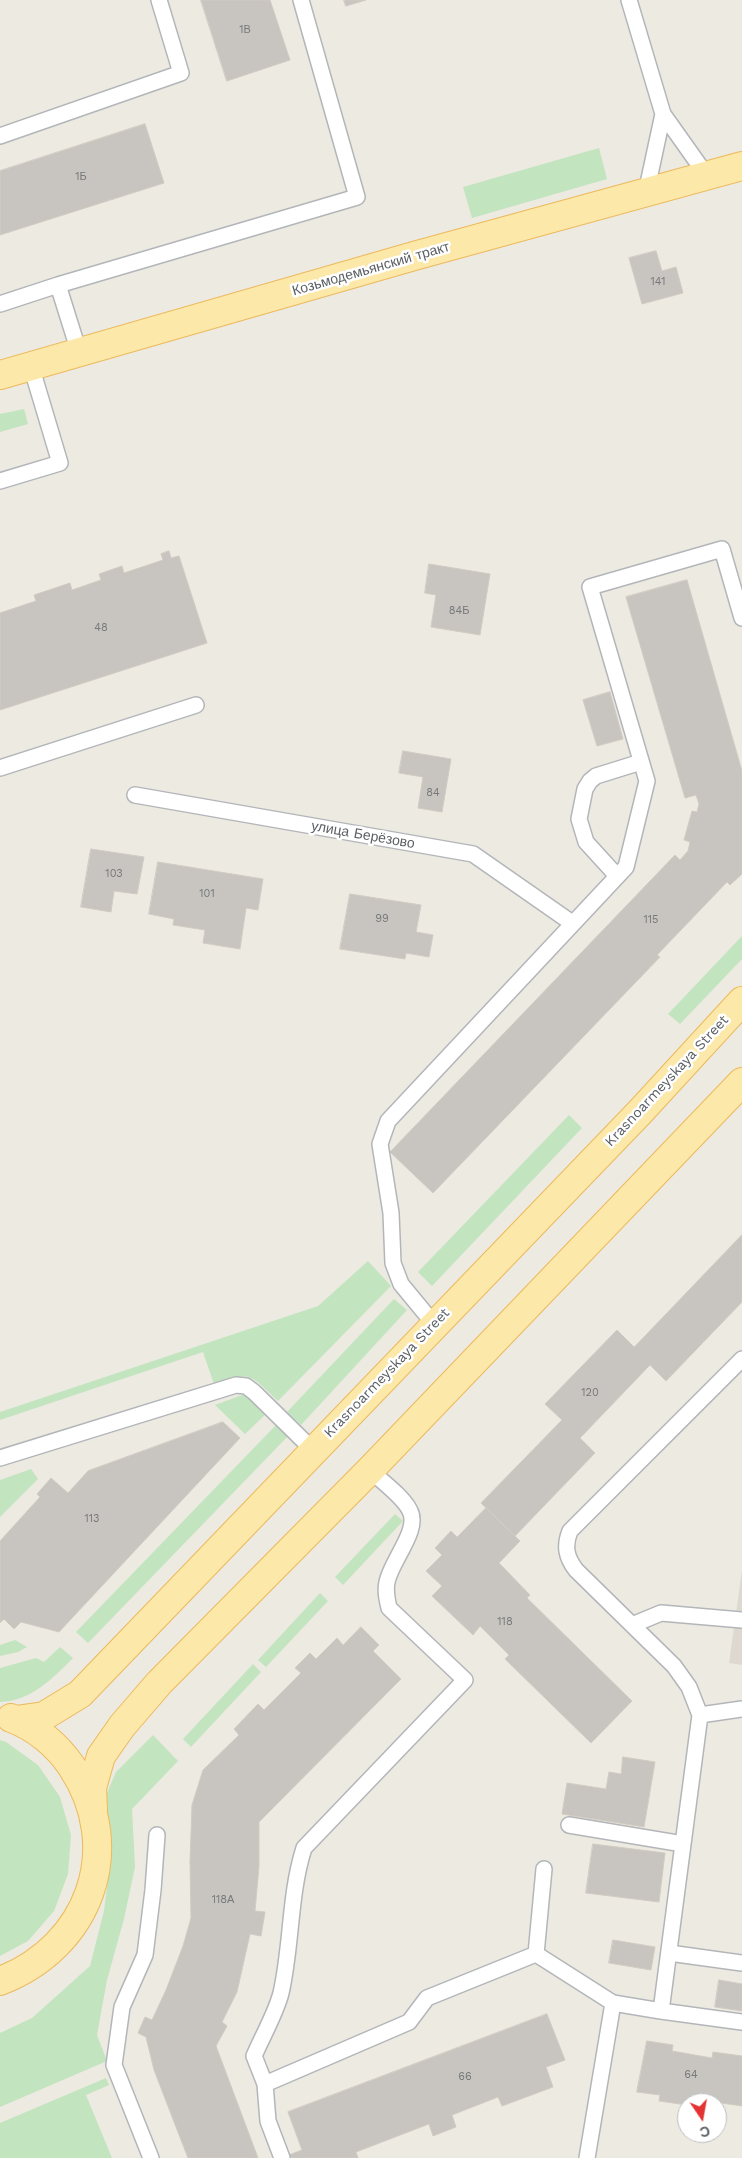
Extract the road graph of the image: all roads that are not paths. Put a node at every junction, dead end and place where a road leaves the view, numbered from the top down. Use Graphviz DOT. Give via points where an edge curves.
graph roads {
  1 [pos="158,0"];
  2 [pos="301,0"];
  3 [pos="629,0"];
  4 [pos="663,114"];
  5 [pos="0,136"];
  6 [pos="730,173"];
  7 [pos="646,193"];
  8 [pos="58,285"];
  9 [pos="0,304"];
  10 [pos="79,352"];
  11 [pos="31,366"];
  12 [pos="0,375"];
  13 [pos="0,481"];
  14 [pos="742,618"];
  15 [pos="196,705"];
  16 [pos="641,762"];
  17 [pos="0,768"];
  18 [pos="134,796"];
  19 [pos="617,876"];
  20 [pos="572,924"];
  21 [pos="742,1001"];
  22 [pos="742,1082"];
  23 [pos="434,1324"];
  24 [pos="742,1359"];
  25 [pos="313,1450"];
  26 [pos="0,1458"];
  27 [pos="370,1470"];
  28 [pos="742,1620"];
  29 [pos="632,1625"];
  30 [pos="742,1708"];
  31 [pos="700,1715"];
  32 [pos="8,1717"];
  33 [pos="93,1810"];
  34 [pos="570,1825"];
  35 [pos="157,1835"];
  36 [pos="683,1844"];
  37 [pos="544,1869"];
  38 [pos="668,1953"];
  39 [pos="536,1954"];
  40 [pos="742,1963"];
  41 [pos="0,1982"];
  42 [pos="613,2003"];
  43 [pos="661,2011"];
  44 [pos="742,2022"];
  45 [pos="265,2084"];
  46 [pos="150,2158"];
  47 [pos="282,2158"];
  48 [pos="587,2158"];
  1 -- 5 [label="lane" via="181,73"];
  2 -- 8 [label="lane" via="357,198"];
  3 -- 4 [label="lane"];
  4 -- 6 [label="lane"];
  4 -- 7 [label="lane"];
  6 -- 7 [label="main road, Козьмодемьянский тракт"];
  7 -- 10 [label="main road, Козьмодемьянский тракт"];
  8 -- 9 [label="lane"];
  8 -- 10 [label="lane"];
  10 -- 11 [label="main road, Козьмодемьянский тракт"];
  11 -- 12 [label="main road, Козьмодемьянский тракт"];
  11 -- 13 [label="lane" via="60,463"];
  14 -- 16 [label="lane" via="722,549 590,587"];
  15 -- 17 [label="lane"];
  16 -- 19 [label="lane" via="647,782 626,867"];
  16 -- 19 [label="lane" via="596,776 585,789 579,819 586,842"];
  18 -- 20 [label="lane, улица Берёзово" via="473,854"];
  19 -- 20 [label="lane"];
  20 -- 23 [label="lane" via="388,1122 380,1144 392,1221 393,1263 401,1284"];
  21 -- 23 [label="main road, Krasnoarmeyskaya Street" via="640,1112"];
  22 -- 27 [label="main road"];
  23 -- 25 [label="main road, Krasnoarmeyskaya Street"];
  24 -- 29 [label="lane" via="570,1530 566,1541 569,1561"];
  25 -- 26 [label="lane" via="254,1392 246,1386 236,1385"];
  25 -- 32 [label="main road, Krasnoarmeyskaya Street" via="80,1694 44,1716"];
  27 -- 33 [label="main road" via="228,1611 122,1726 101,1756 92,1788"];
  27 -- 45 [label="lane" via="411,1512 412,1528 387,1583 389,1608 465,1680 304,1848 296,1873 281,1994 254,2056"];
  28 -- 29 [label="lane" via="661,1613"];
  29 -- 31 [label="lane" via="674,1666 690,1687"];
  30 -- 31 [label="lane"];
  31 -- 36 [label="lane"];
  32 -- 33 [label="main road" via="42,1735 64,1756 82,1782"];
  33 -- 41 [label="main road" via="97,1863 81,1914 47,1955 25,1971"];
  34 -- 36 [label="lane"];
  35 -- 46 [label="lane" via="145,1955 122,2008 114,2065"];
  36 -- 38 [label="lane"];
  37 -- 39 [label="lane"];
  38 -- 40 [label="lane"];
  38 -- 43 [label="lane"];
  39 -- 42 [label="lane"];
  39 -- 45 [label="lane" via="427,1998 409,2022"];
  42 -- 43 [label="lane"];
  42 -- 48 [label="lane"];
  43 -- 44 [label="lane"];
  45 -- 47 [label="lane" via="268,2121"];
}
